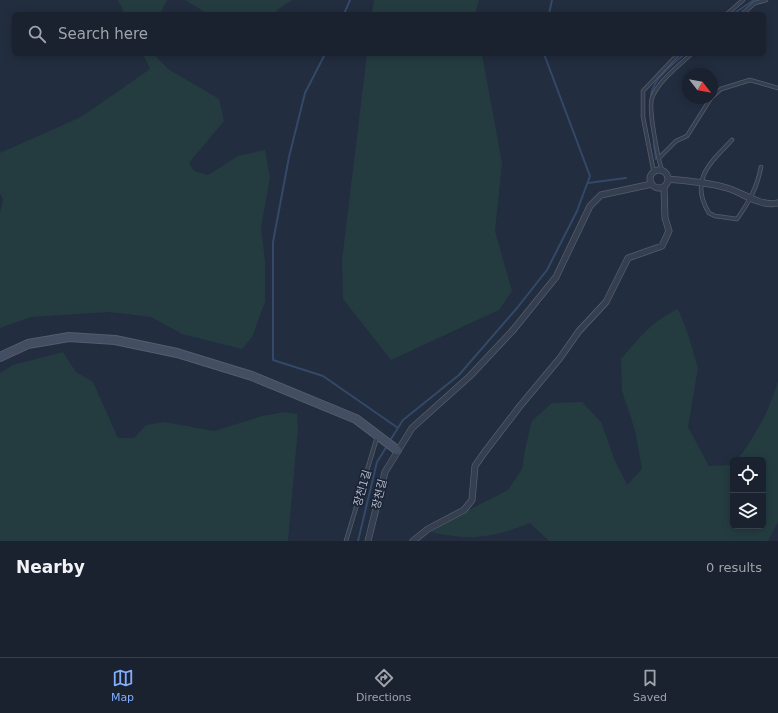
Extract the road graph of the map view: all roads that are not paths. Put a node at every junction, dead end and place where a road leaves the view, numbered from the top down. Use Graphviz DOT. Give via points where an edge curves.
graph roads {
  1 [pos="743,0"];
  2 [pos="766,0"];
  3 [pos="729,12"];
  4 [pos="744,12"];
  5 [pos="676,56"];
  6 [pos="689,56"];
  7 [pos="778,88"];
  8 [pos="718,92"];
  9 [pos="708,104"];
  10 [pos="732,140"];
  11 [pos="659,158"];
  12 [pos="761,167"];
  13 [pos="662,171"];
  14 [pos="654,173"];
  15 [pos="668,179"];
  16 [pos="702,182"];
  17 [pos="652,184"];
  18 [pos="664,187"];
  19 [pos="751,198"];
  20 [pos="778,203"];
  21 [pos="0,357"];
  22 [pos="380,437"];
  23 [pos="396,448"];
  24 [pos="346,541"];
  25 [pos="368,541"];
  26 [pos="413,541"];
  1 -- 3 [label="lane"];
  2 -- 4 [label="lane" via="755,3"];
  5 -- 14 [label="lane" via="643,91 643,117"];
  6 -- 11 [label="lane" via="659,86 652,98"];
  7 -- 8 [label="lane" via="750,80"];
  9 -- 11 [label="lane" via="687,136 676,141"];
  10 -- 16 [label="lane" via="705,170"];
  11 -- 13 [label="lane"];
  12 -- 19 [label="lane" via="758,184"];
  13 -- 14 [label="street"];
  13 -- 15 [label="street"];
  14 -- 17 [label="street" via="651,178"];
  15 -- 16 [label="street"];
  15 -- 18 [label="street"];
  16 -- 19 [label="street" via="728,188"];
  16 -- 19 [label="lane" via="700,191 706,208 715,216 737,219"];
  17 -- 18 [label="street" via="657,188"];
  17 -- 23 [label="street, 장천길" via="601,195 590,206 556,277 514,329 470,376 412,428"];
  18 -- 26 [label="street" via="665,218 669,231 662,246 628,258 606,302 579,330 475,466 472,500 464,510 428,529"];
  19 -- 20 [label="street" via="770,205"];
  21 -- 22 [label="street" via="28,344 69,338 115,340 177,353 252,376 356,419"];
  22 -- 23 [label="street"];
  22 -- 24 [label="lane, 장천1길"];
  23 -- 25 [label="street, 장천길" via="385,472"];
}
